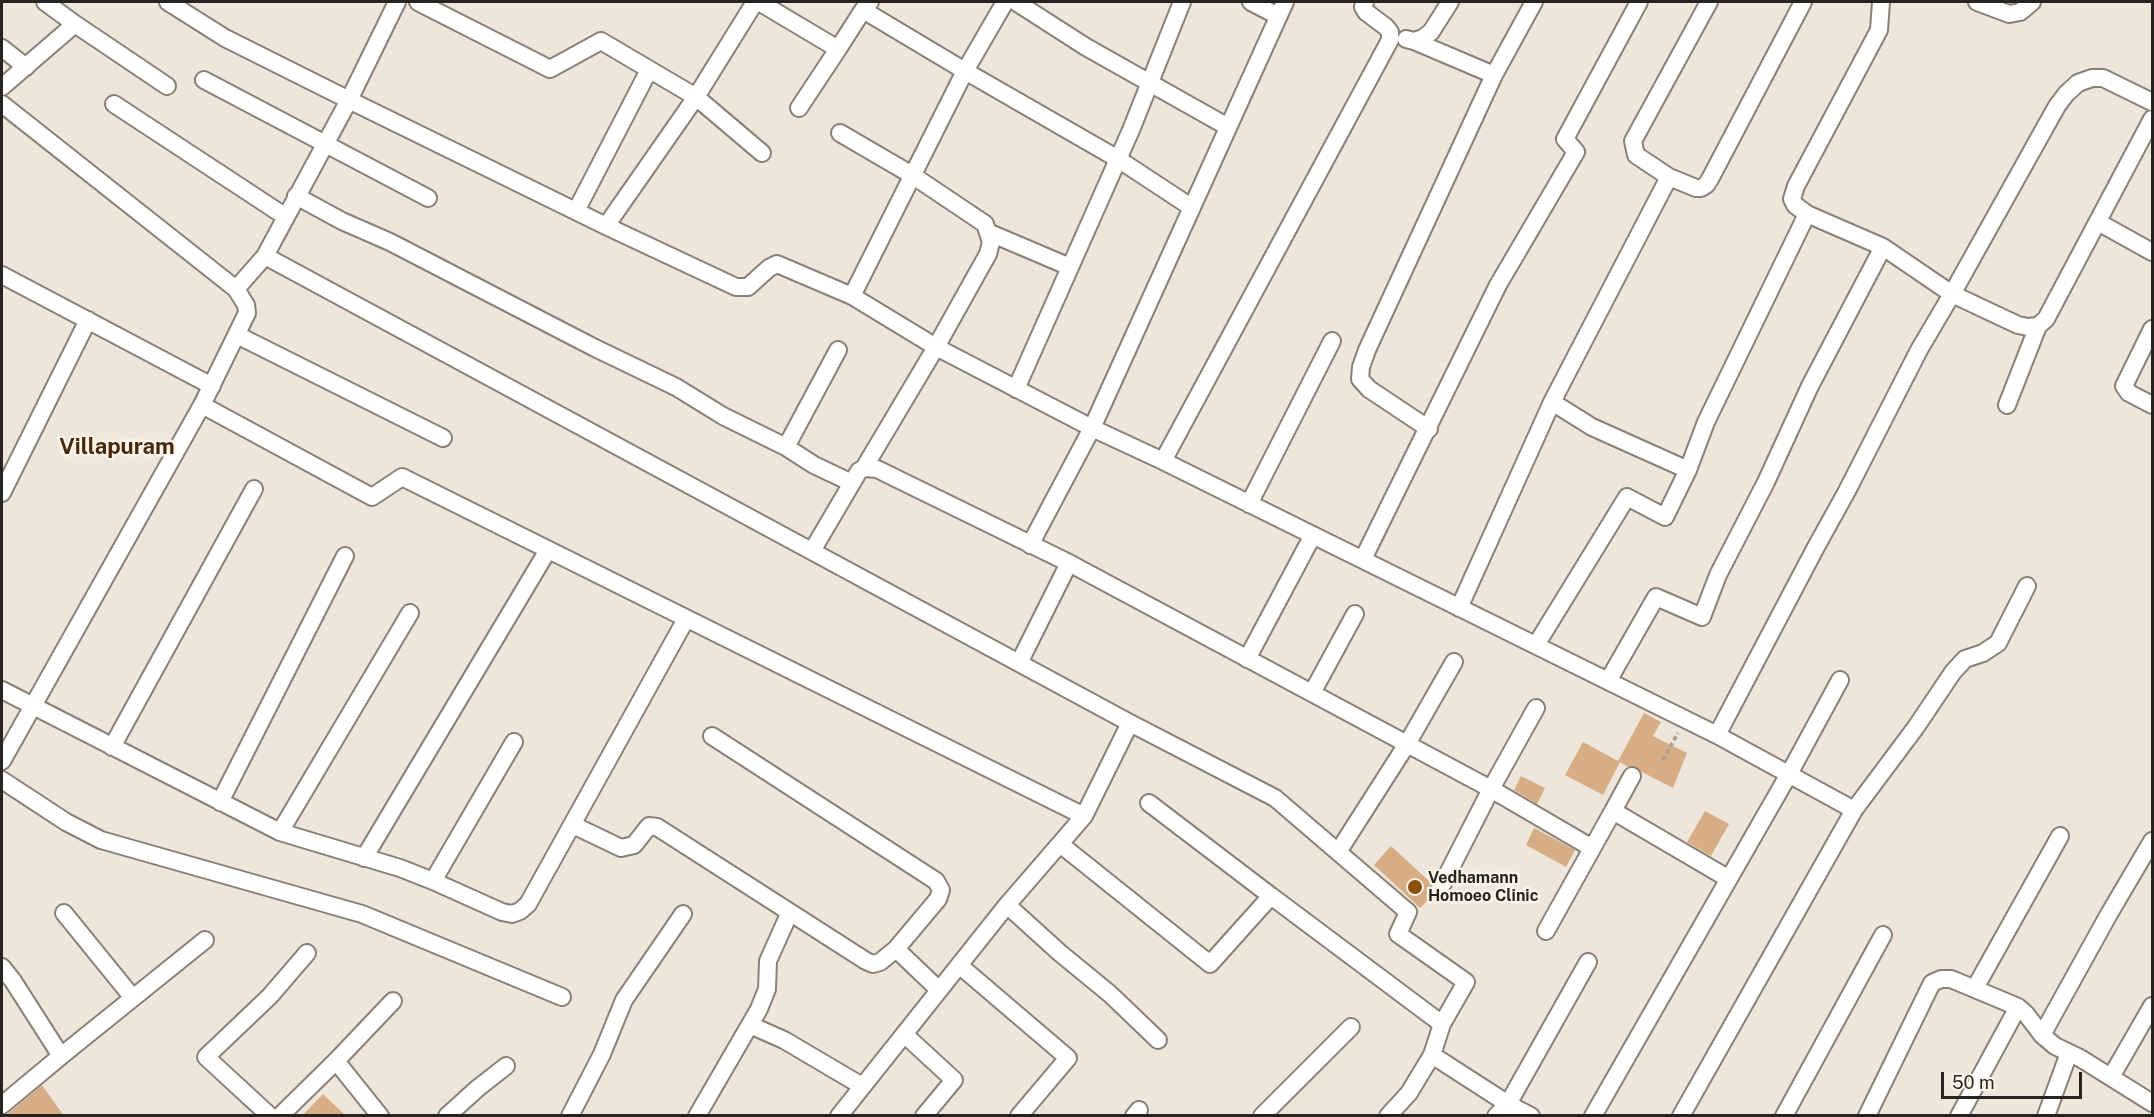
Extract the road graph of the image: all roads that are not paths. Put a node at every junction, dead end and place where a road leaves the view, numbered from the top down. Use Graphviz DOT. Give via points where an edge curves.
graph roads {
  1 [pos="45,2"];
  2 [pos="168,2"];
  3 [pos="397,2"];
  4 [pos="418,2"];
  5 [pos="757,2"];
  6 [pos="1005,2"];
  7 [pos="1016,2"];
  8 [pos="1182,2"];
  9 [pos="1251,2"];
  10 [pos="1365,2"];
  11 [pos="1450,2"];
  12 [pos="1534,2"];
  13 [pos="1709,2"];
  14 [pos="1803,2"];
  15 [pos="1881,2"];
  16 [pos="1977,2"];
  17 [pos="2032,2"];
  18 [pos="1631,4"];
  19 [pos="866,6"];
  20 [pos="1282,9"];
  21 [pos="75,24"];
  22 [pos="1391,36"];
  23 [pos="1414,41"];
  24 [pos="2,48"];
  25 [pos="838,49"];
  26 [pos="26,67"];
  27 [pos="649,70"];
  28 [pos="964,71"];
  29 [pos="1494,75"];
  30 [pos="204,80"];
  31 [pos="1150,82"];
  32 [pos="167,86"];
  33 [pos="2,87"];
  34 [pos="696,97"];
  35 [pos="349,100"];
  36 [pos="2152,102"];
  37 [pos="2,104"];
  38 [pos="114,104"];
  39 [pos="799,108"];
  40 [pos="2152,119"];
  41 [pos="1228,127"];
  42 [pos="840,133"];
  43 [pos="326,144"];
  44 [pos="762,153"];
  45 [pos="1118,159"];
  46 [pos="912,175"];
  47 [pos="1669,177"];
  48 [pos="296,196"];
  49 [pos="428,198"];
  50 [pos="1191,207"];
  51 [pos="576,211"];
  52 [pos="1807,214"];
  53 [pos="286,217"];
  54 [pos="2098,222"];
  55 [pos="606,226"];
  56 [pos="990,233"];
  57 [pos="1883,247"];
  58 [pos="2152,252"];
  59 [pos="265,256"];
  60 [pos="1070,267"];
  61 [pos="2,275"];
  62 [pos="236,289"];
  63 [pos="1952,294"];
  64 [pos="852,296"];
  65 [pos="88,320"];
  66 [pos="2038,326"];
  67 [pos="2152,329"];
  68 [pos="237,335"];
  69 [pos="1332,341"];
  70 [pos="936,347"];
  71 [pos="838,350"];
  72 [pos="212,386"];
  73 [pos="1016,389"];
  74 [pos="1552,402"];
  75 [pos="202,405"];
  76 [pos="2007,405"];
  77 [pos="2152,405"];
  78 [pos="1092,428"];
  79 [pos="1429,429"];
  80 [pos="443,438"];
  81 [pos="786,447"];
  82 [pos="1163,461"];
  83 [pos="864,468"];
  84 [pos="1688,470"];
  85 [pos="852,483"];
  86 [pos="254,489"];
  87 [pos="2,493"];
  88 [pos="1249,504"];
  89 [pos="1313,535"];
  90 [pos="1030,545"];
  91 [pos="548,550"];
  92 [pos="812,551"];
  93 [pos="345,556"];
  94 [pos="1363,559"];
  95 [pos="1069,563"];
  96 [pos="2027,586"];
  97 [pos="1459,608"];
  98 [pos="410,613"];
  99 [pos="1355,614"];
  100 [pos="687,619"];
  101 [pos="1536,645"];
  102 [pos="1247,658"];
  103 [pos="1454,662"];
  104 [pos="1019,663"];
  105 [pos="1840,680"];
  106 [pos="1608,681"];
  107 [pos="2,690"];
  108 [pos="1312,693"];
  109 [pos="33,707"];
  110 [pos="1536,708"];
  111 [pos="1130,723"];
  112 [pos="1717,735"];
  113 [pos="712,736"];
  114 [pos="513,742"];
  115 [pos="1407,744"];
  116 [pos="112,747"];
  117 [pos="2,761"];
  118 [pos="1789,774"];
  119 [pos="1632,776"];
  120 [pos="2,780"];
  121 [pos="1491,789"];
  122 [pos="220,802"];
  123 [pos="1149,803"];
  124 [pos="1854,810"];
  125 [pos="1613,811"];
  126 [pos="1084,816"];
  127 [pos="573,825"];
  128 [pos="280,832"];
  129 [pos="2060,836"];
  130 [pos="2152,841"];
  131 [pos="1060,844"];
  132 [pos="1592,848"];
  133 [pos="1338,852"];
  134 [pos="364,858"];
  135 [pos="1729,879"];
  136 [pos="433,881"];
  137 [pos="1439,891"];
  138 [pos="1271,896"];
  139 [pos="1007,904"];
  140 [pos="790,912"];
  141 [pos="64,913"];
  142 [pos="683,914"];
  143 [pos="1546,931"];
  144 [pos="1883,935"];
  145 [pos="205,940"];
  146 [pos="896,949"];
  147 [pos="307,953"];
  148 [pos="1588,962"];
  149 [pos="959,965"];
  150 [pos="2,967"];
  151 [pos="1975,988"];
  152 [pos="939,990"];
  153 [pos="562,997"];
  154 [pos="133,998"];
  155 [pos="393,1000"];
  156 [pos="2018,1006"];
  157 [pos="2152,1006"];
  158 [pos="750,1024"];
  159 [pos="1442,1024"];
  160 [pos="1351,1027"];
  161 [pos="904,1034"];
  162 [pos="2042,1035"];
  163 [pos="1158,1040"];
  164 [pos="2069,1053"];
  165 [pos="1432,1055"];
  166 [pos="61,1056"];
  167 [pos="336,1061"];
  168 [pos="506,1066"];
  169 [pos="2111,1077"];
  170 [pos="862,1086"];
  171 [pos="2152,1103"];
  172 [pos="2,1105"];
  173 [pos="1502,1110"];
  174 [pos="270,1116"];
  175 [pos="280,1116"];
  176 [pos="380,1116"];
  177 [pos="447,1116"];
  178 [pos="570,1116"];
  179 [pos="697,1116"];
  180 [pos="839,1116"];
  181 [pos="924,1116"];
  182 [pos="1019,1116"];
  183 [pos="1262,1116"];
  184 [pos="1388,1116"];
  185 [pos="1530,1116"];
  186 [pos="1593,1116"];
  187 [pos="1681,1116"];
  188 [pos="1784,1116"];
  189 [pos="1867,1116"];
  190 [pos="1959,1116"];
  191 [pos="2046,1116"];
  1 -- 21 [label="street"];
  2 -- 35 [label="street" via="225,38"];
  3 -- 35 [label="street"];
  4 -- 27 [label="street" via="550,69 600,41"];
  5 -- 25 [label="street"];
  5 -- 34 [label="street"];
  6 -- 28 [label="street"];
  7 -- 31 [label="street"];
  8 -- 31 [label="street"];
  9 -- 20 [label="street"];
  10 -- 22 [label="street" via="1366,12 1386,27"];
  11 -- 23 [label="street" via="1431,32"];
  12 -- 29 [label="street"];
  13 -- 47 [label="street" via="1633,141 1636,154"];
  14 -- 47 [label="street" via="1706,185 1696,188"];
  15 -- 52 [label="street" via="1879,30 1792,193 1795,206"];
  16 -- 17 [label="street" via="2009,14 2020,12"];
  18 -- 79 [label="street" via="1565,139 1576,152 1498,285"];
  19 -- 25 [label="street"];
  19 -- 28 [label="street"];
  20 -- 41 [label="street"];
  21 -- 26 [label="street"];
  21 -- 32 [label="street"];
  22 -- 23 [label="street"];
  22 -- 82 [label="street"];
  23 -- 29 [label="street"];
  24 -- 26 [label="street"];
  25 -- 39 [label="street"];
  26 -- 33 [label="street"];
  27 -- 34 [label="street"];
  27 -- 51 [label="street"];
  28 -- 45 [label="street"];
  28 -- 46 [label="street"];
  29 -- 79 [label="street" via="1361,367 1360,379 1369,389"];
  30 -- 43 [label="street"];
  31 -- 41 [label="street"];
  31 -- 45 [label="street"];
  34 -- 44 [label="street"];
  34 -- 55 [label="street"];
  35 -- 43 [label="street"];
  35 -- 51 [label="street"];
  36 -- 63 [label="street" via="2103,78 2078,83 2066,94"];
  37 -- 62 [label="street"];
  38 -- 53 [label="street"];
  40 -- 54 [label="street"];
  41 -- 50 [label="street"];
  42 -- 46 [label="street"];
  43 -- 48 [label="street"];
  43 -- 49 [label="street"];
  45 -- 50 [label="street"];
  45 -- 60 [label="street"];
  46 -- 56 [label="street" via="985,224"];
  46 -- 64 [label="street"];
  47 -- 74 [label="street"];
  48 -- 53 [label="street"];
  48 -- 81 [label="street" via="676,387"];
  50 -- 78 [label="street"];
  51 -- 55 [label="street"];
  52 -- 57 [label="street"];
  52 -- 84 [label="street" via="1706,422"];
  53 -- 59 [label="street"];
  54 -- 58 [label="street"];
  54 -- 66 [label="street" via="2046,319"];
  55 -- 64 [label="street" via="736,287 748,287 777,264"];
  56 -- 60 [label="street"];
  56 -- 70 [label="street" via="988,254"];
  57 -- 63 [label="street"];
  57 -- 106 [label="street" via="1810,386 1718,575 1702,617 1656,597"];
  59 -- 62 [label="street"];
  59 -- 92 [label="street"];
  60 -- 73 [label="street"];
  61 -- 65 [label="street"];
  62 -- 68 [label="street" via="247,313"];
  63 -- 66 [label="street" via="2018,325"];
  63 -- 112 [label="street"];
  64 -- 70 [label="street"];
  65 -- 72 [label="street"];
  65 -- 87 [label="street"];
  66 -- 76 [label="street"];
  67 -- 77 [label="street" via="2124,386"];
  68 -- 72 [label="street"];
  68 -- 80 [label="street"];
  69 -- 88 [label="street"];
  70 -- 73 [label="street"];
  70 -- 83 [label="street"];
  71 -- 81 [label="street"];
  72 -- 75 [label="street"];
  73 -- 78 [label="street"];
  74 -- 84 [label="street" via="1592,427"];
  74 -- 97 [label="street"];
  75 -- 91 [label="street" via="372,498 402,477"];
  75 -- 109 [label="street"];
  78 -- 82 [label="street"];
  78 -- 90 [label="street"];
  79 -- 94 [label="street"];
  81 -- 85 [label="street"];
  82 -- 88 [label="street"];
  83 -- 85 [label="street"];
  83 -- 90 [label="street" via="877,469"];
  84 -- 101 [label="street" via="1665,517 1627,496"];
  85 -- 92 [label="street"];
  86 -- 116 [label="street"];
  88 -- 89 [label="street"];
  89 -- 94 [label="street"];
  89 -- 102 [label="street"];
  90 -- 95 [label="street"];
  91 -- 100 [label="street"];
  91 -- 134 [label="street"];
  92 -- 104 [label="street"];
  93 -- 122 [label="street"];
  94 -- 97 [label="street"];
  95 -- 102 [label="street"];
  95 -- 104 [label="street"];
  96 -- 124 [label="street" via="1998,643 1965,659 1953,672"];
  97 -- 101 [label="street"];
  98 -- 128 [label="street"];
  99 -- 108 [label="street"];
  100 -- 126 [label="street"];
  100 -- 127 [label="street"];
  101 -- 106 [label="street"];
  102 -- 108 [label="street"];
  103 -- 115 [label="street"];
  104 -- 111 [label="street"];
  105 -- 118 [label="street"];
  106 -- 112 [label="street"];
  107 -- 109 [label="street"];
  108 -- 115 [label="street"];
  109 -- 116 [label="street"];
  109 -- 117 [label="street"];
  110 -- 121 [label="street"];
  111 -- 126 [label="street"];
  111 -- 133 [label="street" via="1275,798"];
  112 -- 118 [label="street"];
  113 -- 146 [label="street" via="936,881 941,890 938,899"];
  114 -- 136 [label="street"];
  115 -- 121 [label="street"];
  115 -- 133 [label="street"];
  116 -- 122 [label="street"];
  118 -- 124 [label="street"];
  118 -- 135 [label="street"];
  119 -- 125 [label="street"];
  120 -- 153 [label="street" via="101,840 362,914"];
  121 -- 132 [label="street"];
  121 -- 137 [label="street"];
  122 -- 128 [label="street"];
  123 -- 138 [label="street"];
  124 -- 187 [label="street"];
  125 -- 132 [label="street"];
  125 -- 135 [label="street"];
  126 -- 131 [label="street"];
  127 -- 136 [label="street" via="528,904 520,911 502,912"];
  127 -- 140 [label="street" via="621,848 634,845 649,826 657,826"];
  128 -- 134 [label="street"];
  129 -- 151 [label="street"];
  130 -- 162 [label="street"];
  131 -- 138 [label="street" via="1210,964"];
  131 -- 139 [label="street"];
  132 -- 143 [label="street"];
  133 -- 159 [label="street" via="1408,912 1398,934 1466,982"];
  134 -- 136 [label="street"];
  135 -- 186 [label="street"];
  138 -- 159 [label="street"];
  139 -- 149 [label="street"];
  139 -- 163 [label="street"];
  140 -- 146 [label="street" via="873,964"];
  140 -- 158 [label="street" via="768,961 767,989"];
  141 -- 154 [label="street"];
  142 -- 178 [label="street" via="624,1000"];
  144 -- 188 [label="street"];
  145 -- 154 [label="street"];
  146 -- 152 [label="street"];
  147 -- 174 [label="street" via="270,996 206,1057"];
  148 -- 173 [label="street"];
  149 -- 152 [label="street"];
  149 -- 182 [label="street" via="1068,1058"];
  150 -- 166 [label="street"];
  151 -- 156 [label="street"];
  151 -- 189 [label="street" via="1951,979 1932,983"];
  152 -- 161 [label="street"];
  154 -- 166 [label="street"];
  155 -- 167 [label="street"];
  156 -- 162 [label="street"];
  156 -- 190 [label="street"];
  157 -- 169 [label="street"];
  158 -- 170 [label="street"];
  158 -- 179 [label="street"];
  159 -- 165 [label="street"];
  160 -- 183 [label="street"];
  161 -- 170 [label="street"];
  161 -- 181 [label="street" via="954,1080"];
  162 -- 164 [label="street"];
  164 -- 169 [label="street"];
  164 -- 191 [label="street"];
  165 -- 173 [label="street"];
  165 -- 184 [label="street" via="1412,1088"];
  166 -- 172 [label="street"];
  167 -- 175 [label="street"];
  167 -- 176 [label="street"];
  168 -- 177 [label="street"];
  169 -- 171 [label="street"];
  170 -- 180 [label="street"];
  173 -- 185 [label="street"];
}
